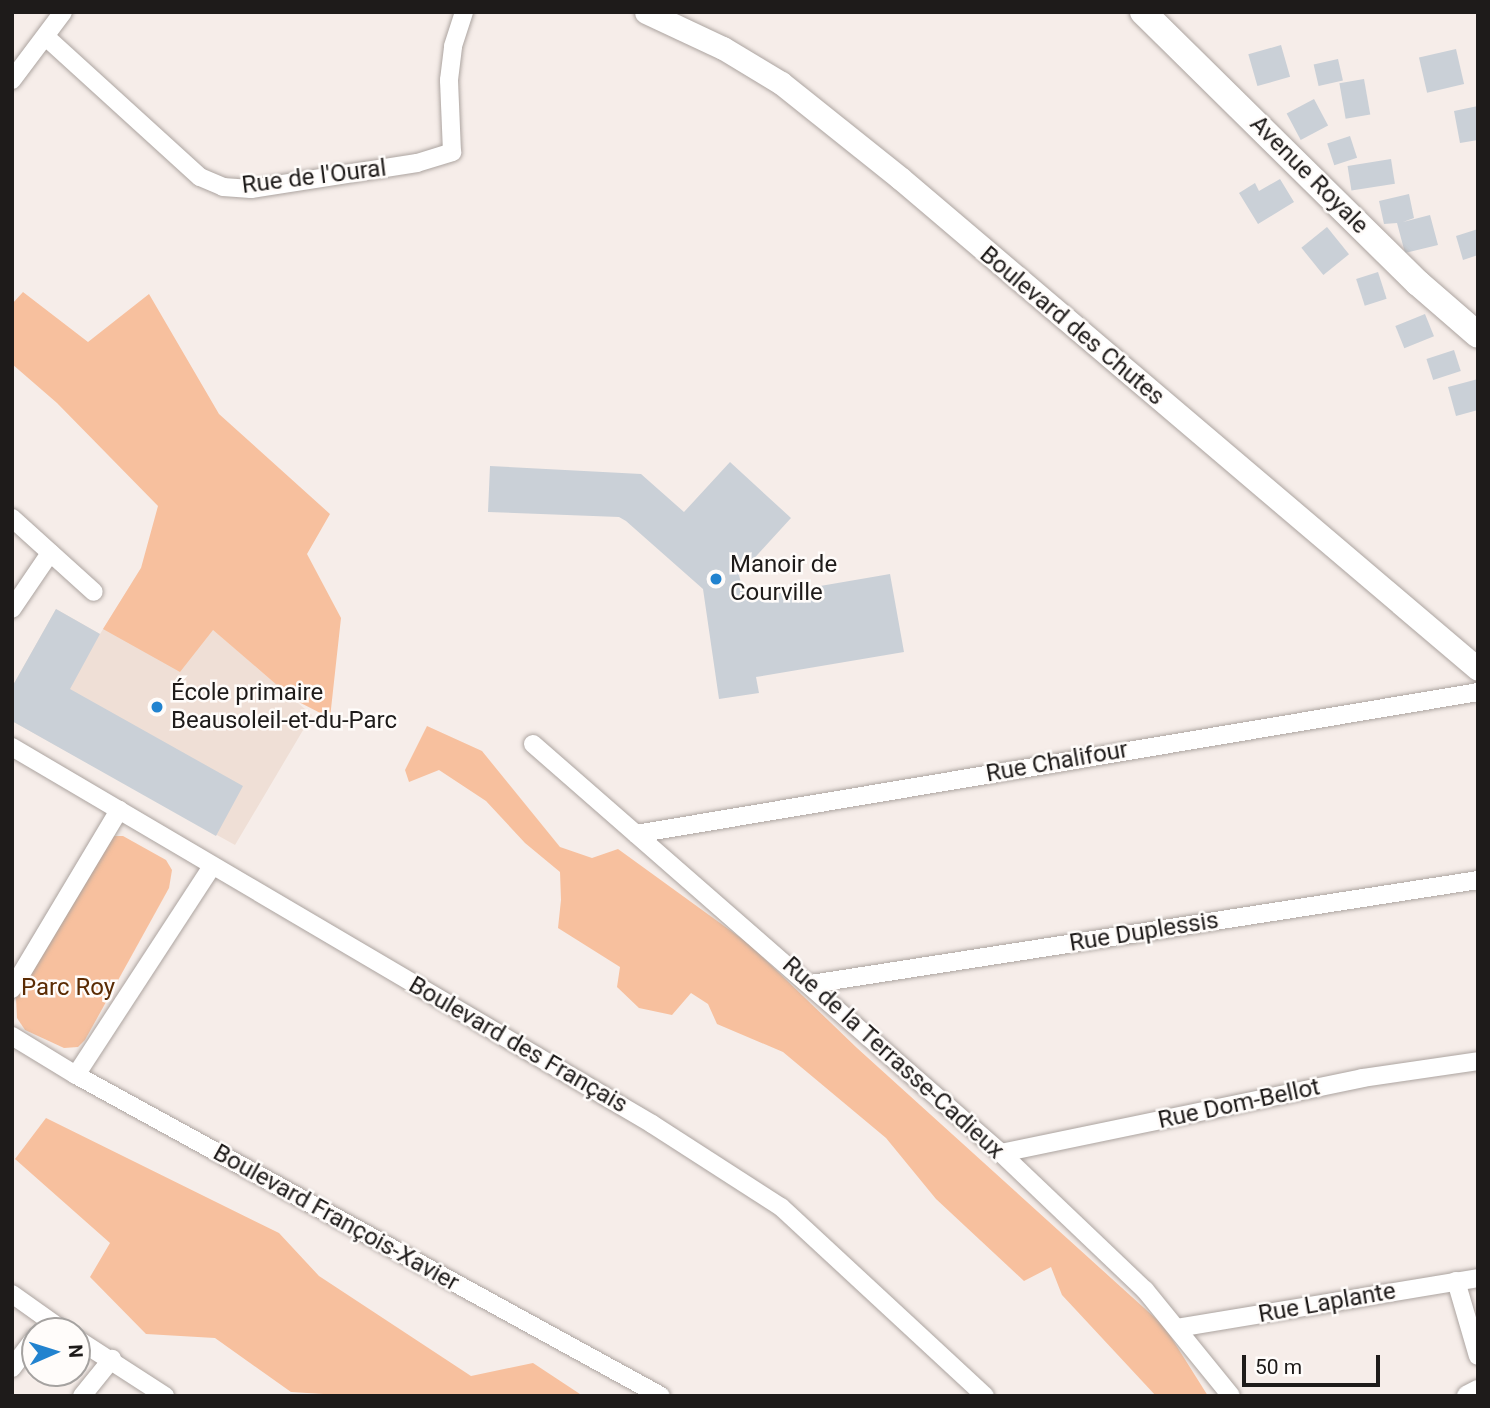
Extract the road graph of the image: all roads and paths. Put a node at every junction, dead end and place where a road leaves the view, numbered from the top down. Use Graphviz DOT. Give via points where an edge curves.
graph roads {
  1 [pos="63,12"];
  2 [pos="464,12"];
  3 [pos="646,12"];
  4 [pos="1143,12"];
  5 [pos="46,37"];
  6 [pos="12,80"];
  7 [pos="1478,335"];
  8 [pos="12,518"];
  9 [pos="50,553"];
  10 [pos="94,592"];
  11 [pos="12,609"];
  12 [pos="1478,669"];
  13 [pos="1478,692"];
  14 [pos="533,744"];
  15 [pos="12,747"];
  16 [pos="119,810"];
  17 [pos="636,834"];
  18 [pos="212,866"];
  19 [pos="1478,880"];
  20 [pos="811,984"];
  21 [pos="12,989"];
  22 [pos="12,1036"];
  23 [pos="1478,1061"];
  24 [pos="76,1075"];
  25 [pos="1001,1153"];
  26 [pos="1478,1278"];
  27 [pos="1456,1281"];
  28 [pos="12,1294"];
  29 [pos="34,1317"];
  30 [pos="1177,1328"];
  31 [pos="91,1347"];
  32 [pos="1478,1356"];
  33 [pos="112,1359"];
  34 [pos="1478,1391"];
  35 [pos="82,1396"];
  36 [pos="165,1396"];
  37 [pos="661,1396"];
  38 [pos="985,1396"];
  39 [pos="1231,1396"];
  40 [pos="1468,1396"];
  1 -- 5 [label="street"];
  2 -- 5 [label="street, Rue de l'Oural" via="449,80 452,152 417,163 251,189 223,187 200,177"];
  3 -- 12 [label="street, Boulevard des Chutes" via="723,48 792,91"];
  4 -- 7 [label="main road, Avenue Royale" via="1418,283"];
  5 -- 6 [label="street"];
  8 -- 9 [label="street"];
  9 -- 10 [label="street"];
  9 -- 11 [label="street"];
  13 -- 17 [label="street, Rue Chalifour"];
  14 -- 17 [label="street, Rue de la Terrasse-Cadieux"];
  15 -- 16 [label="street, Boulevard des Français"];
  16 -- 18 [label="street, Boulevard des Français"];
  16 -- 21 [label="street"];
  17 -- 20 [label="street, Rue de la Terrasse-Cadieux"];
  18 -- 24 [label="street"];
  18 -- 38 [label="street, Boulevard des Français" via="652,1124 781,1207"];
  19 -- 20 [label="street, Rue Duplessis"];
  20 -- 25 [label="street, Rue de la Terrasse-Cadieux"];
  22 -- 24 [label="street, Boulevard François-Xavier"];
  23 -- 25 [label="street, Rue Dom-Bellot" via="1362,1078"];
  24 -- 37 [label="street, Boulevard François-Xavier"];
  25 -- 30 [label="street, Rue de la Terrasse-Cadieux" via="1144,1290"];
  26 -- 27 [label="street, Rue Laplante"];
  27 -- 30 [label="street, Rue Laplante"];
  27 -- 32 [label="street"];
  28 -- 29 [label="street"];
  30 -- 39 [label="street, Rue de la Terrasse-Cadieux"];
  31 -- 33 [label="street"];
  33 -- 35 [label="street"];
  33 -- 36 [label="street"];
  34 -- 40 [label="street"];
}
